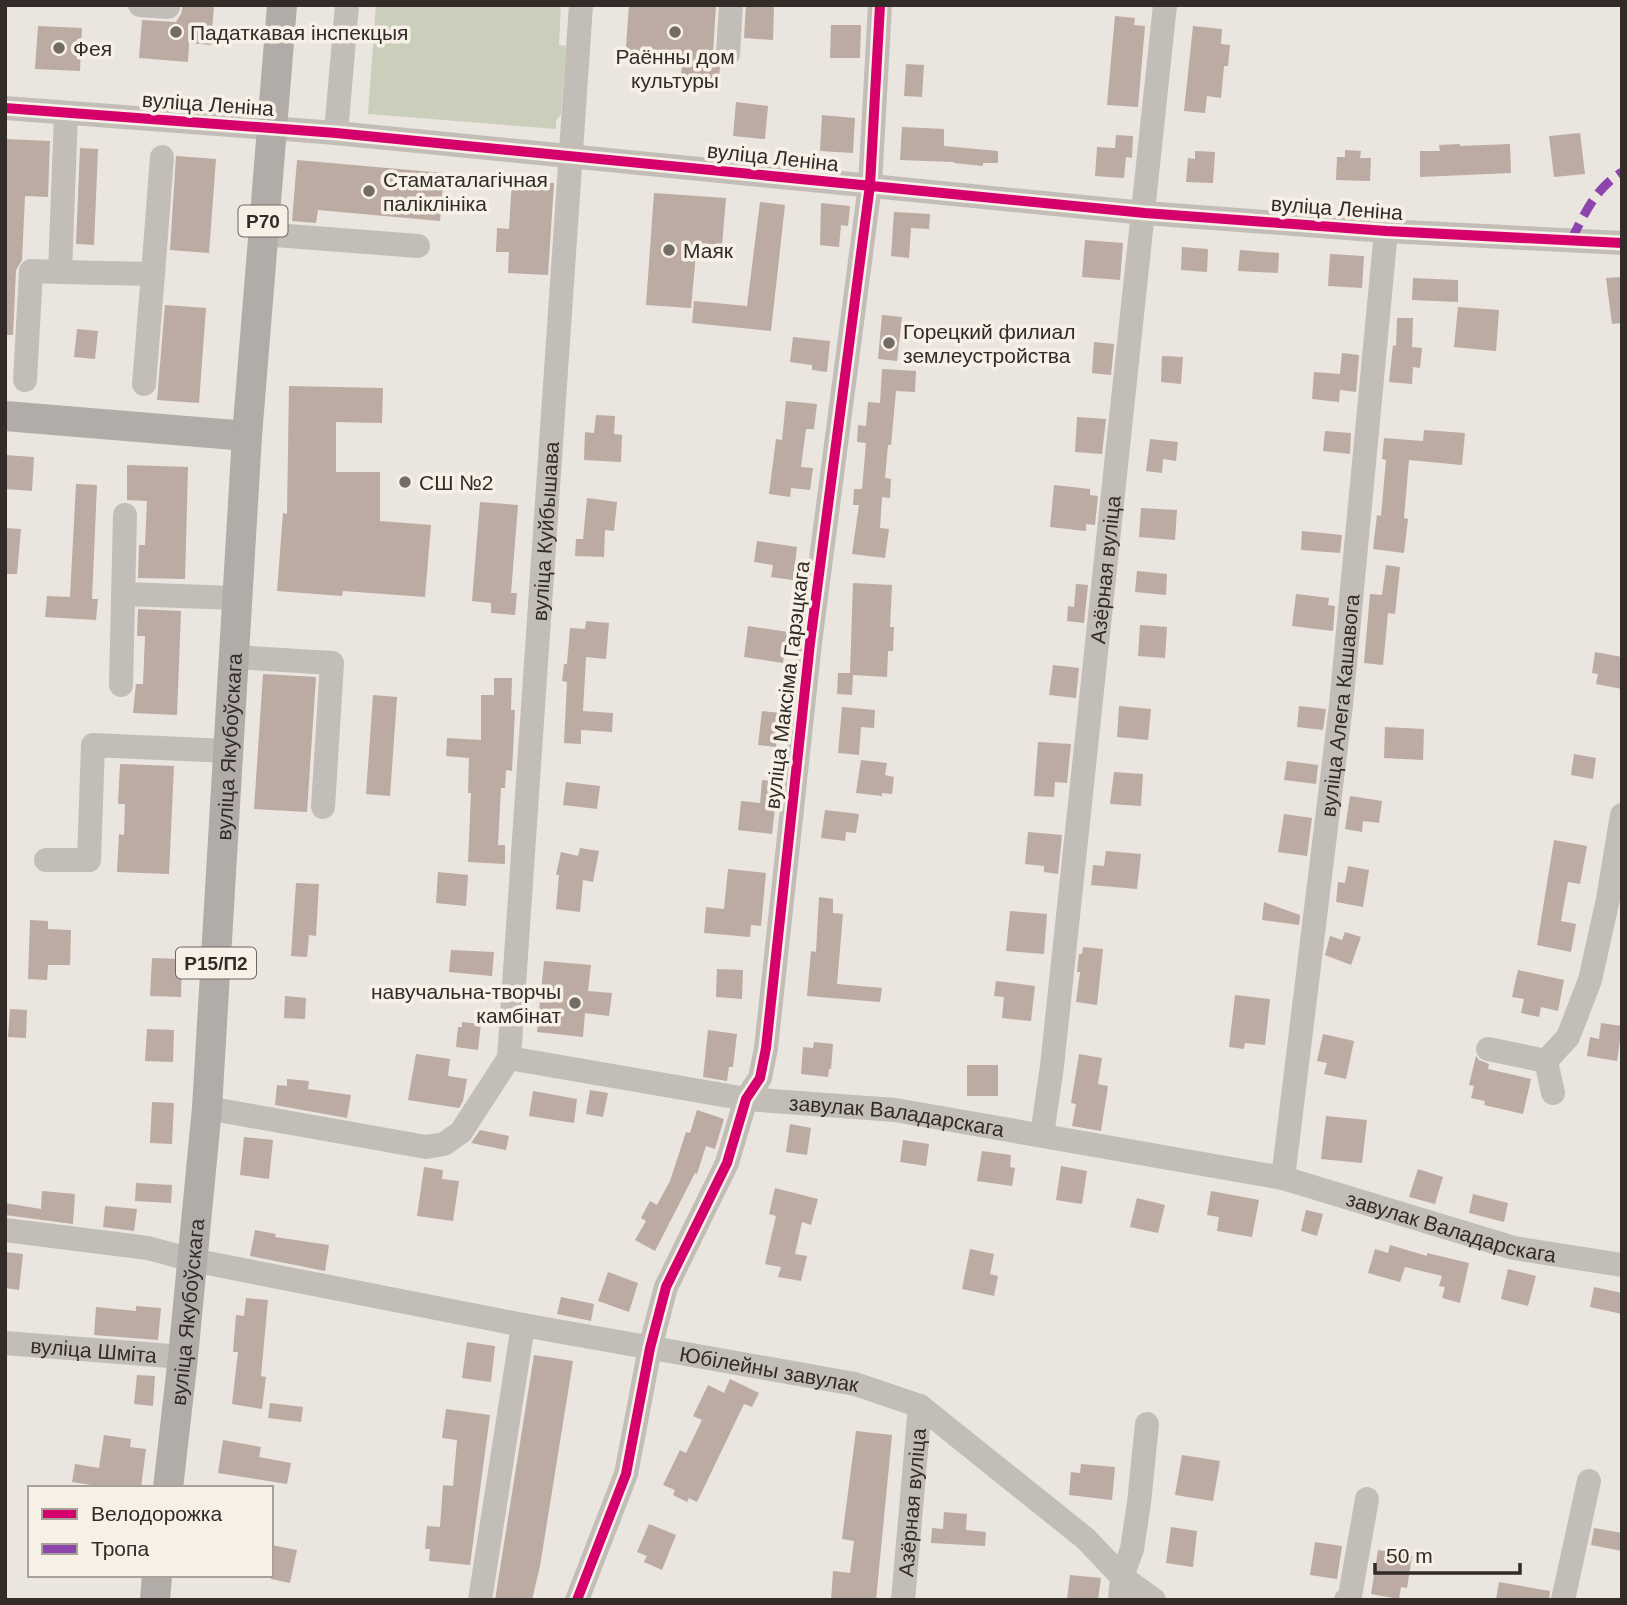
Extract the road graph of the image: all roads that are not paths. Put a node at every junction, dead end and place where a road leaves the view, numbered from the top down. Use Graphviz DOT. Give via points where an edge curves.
graph roads {
  1 [pos="140,5"];
  2 [pos="168,5"];
  3 [pos="282,5"];
  4 [pos="347,5"];
  5 [pos="581,5"];
  6 [pos="731,5"];
  7 [pos="880,5"];
  8 [pos="1165,5"];
  9 [pos="728,54"];
  10 [pos="5,108"];
  11 [pos="66,113"];
  12 [pos="270,128"];
  13 [pos="336,133"];
  14 [pos="570,156"];
  15 [pos="162,157"];
  16 [pos="870,186"];
  17 [pos="1144,213"];
  18 [pos="1386,231"];
  19 [pos="262,234"];
  20 [pos="1622,243"];
  21 [pos="418,246"];
  22 [pos="60,272"];
  23 [pos="153,274"];
  24 [pos="26,380"];
  25 [pos="144,384"];
  26 [pos="5,416"];
  27 [pos="247,436"];
  28 [pos="124,514"];
  29 [pos="123,594"];
  30 [pos="237,598"];
  31 [pos="234,657"];
  32 [pos="121,685"];
  33 [pos="228,751"];
  34 [pos="323,807"];
  35 [pos="1622,816"];
  36 [pos="46,860"];
  37 [pos="1488,1049"];
  38 [pos="509,1058"];
  39 [pos="1546,1060"];
  40 [pos="1553,1093"];
  41 [pos="746,1099"];
  42 [pos="207,1108"];
  43 [pos="1042,1135"];
  44 [pos="1283,1178"];
  45 [pos="5,1230"];
  46 [pos="192,1260"];
  47 [pos="1622,1265"];
  48 [pos="523,1325"];
  49 [pos="5,1343"];
  50 [pos="650,1348"];
  51 [pos="183,1357"];
  52 [pos="920,1406"];
  53 [pos="1147,1424"];
  54 [pos="1589,1481"];
  55 [pos="168,1486"];
  56 [pos="1367,1499"];
  57 [pos="157,1577"];
  58 [pos="1121,1588"];
  59 [pos="155,1600"];
  60 [pos="480,1600"];
  61 [pos="577,1600"];
  62 [pos="902,1600"];
  63 [pos="1153,1600"];
  64 [pos="1346,1600"];
  65 [pos="1563,1600"];
  1 -- 2 [label="street"];
  3 -- 12 [label="main road, вуліца Якубоўскага / Р70"];
  4 -- 13 [label="street"];
  5 -- 14 [label="street, вуліца Куйбышава"];
  6 -- 9 [label="street"];
  7 -- 16 [label="street, вуліца Максіма Гарэцкага"];
  8 -- 17 [label="street, Азёрная вуліца"];
  10 -- 11 [label="street, вуліца Леніна"];
  11 -- 12 [label="street, вуліца Леніна"];
  11 -- 22 [label="street"];
  12 -- 13 [label="street, вуліца Леніна"];
  12 -- 19 [label="main road, вуліца Якубоўскага / Р70"];
  13 -- 14 [label="street, вуліца Леніна"];
  14 -- 16 [label="street, вуліца Леніна"];
  14 -- 38 [label="street, вуліца Куйбышава"];
  15 -- 23 [label="street"];
  16 -- 17 [label="street, вуліца Леніна"];
  16 -- 41 [label="street, вуліца Максіма Гарэцкага" via="810,643 766,1048 760,1078"];
  17 -- 18 [label="street, вуліца Леніна"];
  17 -- 43 [label="street, Азёрная вуліца"];
  18 -- 20 [label="street, вуліца Леніна"];
  18 -- 44 [label="street, вуліца Алега Кашавога" via="1341,705"];
  19 -- 21 [label="street"];
  19 -- 27 [label="main road, вуліца Якубоўскага / Р70"];
  22 -- 23 [label="street"];
  22 -- 24 [label="street" via="32,271"];
  23 -- 25 [label="street"];
  26 -- 27 [label="main road"];
  27 -- 30 [label="main road, вуліца Якубоўскага / Р15/П2"];
  28 -- 29 [label="street"];
  29 -- 30 [label="street"];
  29 -- 32 [label="street"];
  30 -- 31 [label="main road, вуліца Якубоўскага / Р15/П2"];
  31 -- 33 [label="main road, вуліца Якубоўскага / Р15/П2"];
  31 -- 34 [label="street" via="332,663"];
  33 -- 36 [label="street" via="93,745 89,860"];
  33 -- 42 [label="main road, вуліца Якубоўскага / Р15/П2"];
  35 -- 39 [label="street" via="1590,980 1567,1037"];
  37 -- 39 [label="street"];
  38 -- 41 [label="street, завулак Валадарскага"];
  38 -- 42 [label="street" via="461,1132 444,1144 426,1147"];
  39 -- 40 [label="street"];
  41 -- 43 [label="street, завулак Валадарскага" via="895,1110"];
  41 -- 50 [label="street, вуліца Максіма Гарэцкага" via="727,1163 666,1287"];
  42 -- 46 [label="main road, вуліца Якубоўскага / Р15/П2"];
  43 -- 44 [label="street, завулак Валадарскага"];
  44 -- 47 [label="street, завулак Валадарскага" via="1514,1248"];
  45 -- 46 [label="street, Юбілейны завулак" via="148,1248"];
  46 -- 48 [label="street, Юбілейны завулак"];
  46 -- 51 [label="main road, вуліца Якубоўскага / Р15/П2"];
  48 -- 50 [label="street, Юбілейны завулак"];
  48 -- 60 [label="street"];
  49 -- 51 [label="street, вуліца Шміта"];
  50 -- 52 [label="street, Юбілейны завулак" via="855,1384"];
  50 -- 61 [label="street" via="626,1474"];
  51 -- 55 [label="main road, вуліца Якубоўскага / Р15/П2"];
  52 -- 58 [label="street, Юбілейны завулак" via="1086,1539"];
  52 -- 62 [label="street, Азёрная вуліца"];
  53 -- 58 [label="street" via="1136,1526"];
  54 -- 65 [label="street"];
  56 -- 64 [label="street"];
  57 -- 59 [label="main road"];
  58 -- 63 [label="street, Юбілейны завулак"];
}
